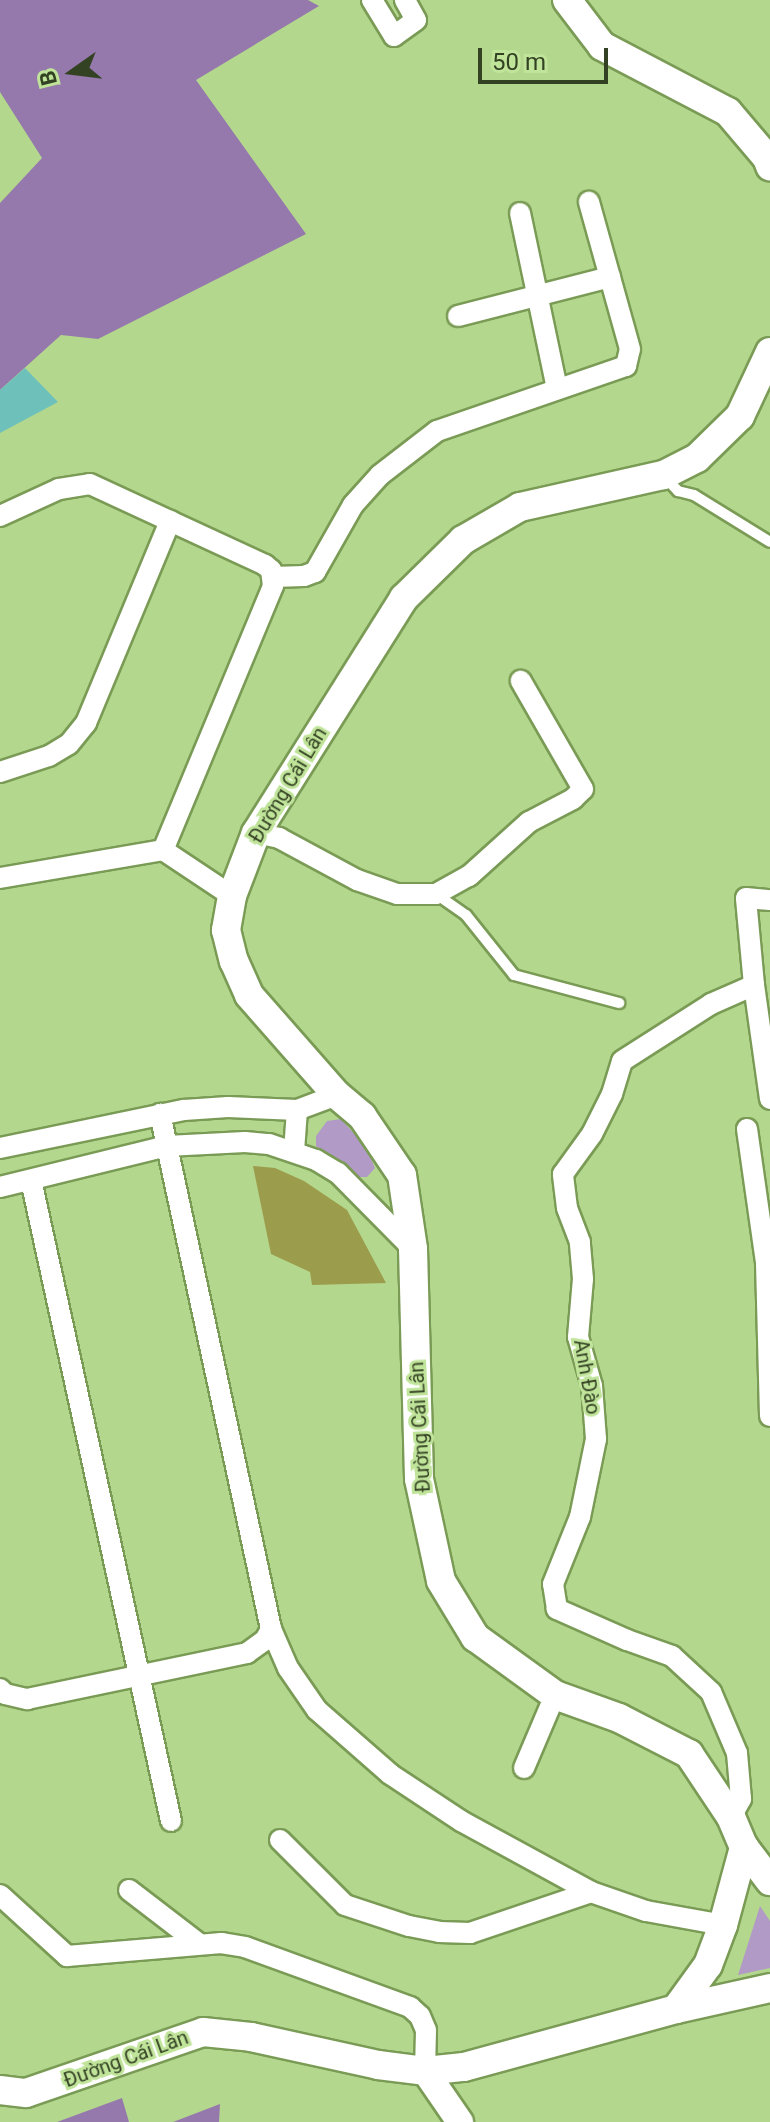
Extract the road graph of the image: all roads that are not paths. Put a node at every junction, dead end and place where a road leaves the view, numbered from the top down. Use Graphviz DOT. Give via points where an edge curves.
graph roads {
  1 [pos="372,0"];
  2 [pos="405,0"];
  3 [pos="567,0"];
  4 [pos="770,166"];
  5 [pos="589,202"];
  6 [pos="520,213"];
  7 [pos="610,277"];
  8 [pos="539,297"];
  9 [pos="458,316"];
  10 [pos="770,354"];
  11 [pos="557,388"];
  12 [pos="663,475"];
  13 [pos="0,516"];
  14 [pos="170,521"];
  15 [pos="770,542"];
  16 [pos="273,577"];
  17 [pos="521,681"];
  18 [pos="0,772"];
  19 [pos="256,833"];
  20 [pos="163,850"];
  21 [pos="0,878"];
  22 [pos="436,894"];
  23 [pos="232,896"];
  24 [pos="770,900"];
  25 [pos="754,985"];
  26 [pos="619,1003"];
  27 [pos="337,1095"];
  28 [pos="770,1099"];
  29 [pos="297,1110"];
  30 [pos="160,1114"];
  31 [pos="747,1129"];
  32 [pos="167,1146"];
  33 [pos="0,1148"];
  34 [pos="294,1151"];
  35 [pos="31,1180"];
  36 [pos="0,1187"];
  37 [pos="413,1249"];
  38 [pos="768,1262"];
  39 [pos="770,1416"];
  40 [pos="271,1629"];
  41 [pos="138,1675"];
  42 [pos="0,1689"];
  43 [pos="555,1695"];
  44 [pos="524,1768"];
  45 [pos="731,1817"];
  46 [pos="171,1821"];
  47 [pos="280,1840"];
  48 [pos="744,1847"];
  49 [pos="770,1881"];
  50 [pos="129,1890"];
  51 [pos="591,1892"];
  52 [pos="0,1895"];
  53 [pos="723,1925"];
  54 [pos="198,1943"];
  55 [pos="770,1988"];
  56 [pos="676,2009"];
  57 [pos="425,2071"];
  58 [pos="0,2090"];
  59 [pos="460,2122"];
  1 -- 2 [label="street" via="394,36 416,20"];
  3 -- 4 [label="main road" via="602,46 728,112"];
  5 -- 7 [label="street"];
  6 -- 8 [label="street"];
  7 -- 8 [label="street"];
  7 -- 11 [label="street" via="630,349 626,366"];
  8 -- 9 [label="street"];
  8 -- 11 [label="street"];
  10 -- 12 [label="main road, Đường Cái Lân" via="740,416 697,458"];
  11 -- 16 [label="street" via="437,431 380,475 353,505 315,572"];
  12 -- 15 [label="lane" via="678,491 694,495"];
  12 -- 19 [label="main road, Đường Cái Lân" via="520,507 463,540 404,598"];
  13 -- 14 [label="street" via="59,489 90,484"];
  14 -- 16 [label="street" via="265,565"];
  14 -- 18 [label="street" via="86,723 59,750"];
  16 -- 20 [label="street"];
  17 -- 22 [label="street" via="583,789 529,822 469,876"];
  19 -- 22 [label="street" via="279,838 357,880 397,894"];
  19 -- 23 [label="main road, Đường Cái Lân"];
  20 -- 21 [label="street"];
  20 -- 23 [label="street"];
  22 -- 26 [label="lane" via="466,915 514,975"];
  23 -- 27 [label="main road, Đường Cái Lân" via="226,930 249,995"];
  24 -- 25 [label="street" via="746,898"];
  25 -- 28 [label="street"];
  25 -- 45 [label="street, Anh Đào" via="711,1004 622,1061 599,1121 563,1174 567,1208 580,1242 578,1337 592,1386 596,1439 580,1517 553,1584 557,1609 672,1656 711,1692 737,1753 741,1799"];
  27 -- 29 [label="street"];
  27 -- 37 [label="main road, Đường Cái Lân" via="362,1116 402,1175"];
  29 -- 30 [label="street" via="228,1107"];
  29 -- 34 [label="street"];
  30 -- 32 [label="street"];
  30 -- 33 [label="street"];
  31 -- 38 [label="street"];
  32 -- 34 [label="street" via="245,1142"];
  32 -- 35 [label="street"];
  32 -- 40 [label="street"];
  34 -- 37 [label="street" via="338,1173"];
  35 -- 36 [label="street"];
  35 -- 41 [label="street"];
  37 -- 43 [label="main road, Đường Cái Lân" via="419,1479 441,1581 475,1637"];
  38 -- 39 [label="street"];
  40 -- 41 [label="street" via="247,1653"];
  40 -- 51 [label="street" via="288,1668 317,1710 390,1774 461,1821"];
  41 -- 42 [label="street" via="27,1699"];
  41 -- 46 [label="street"];
  43 -- 44 [label="street"];
  43 -- 45 [label="main road, Đường Cái Lân" via="619,1718 689,1754"];
  45 -- 48 [label="main road, Đường Cái Lân"];
  47 -- 51 [label="street" via="345,1905 439,1932 470,1933"];
  48 -- 49 [label="main road, Đường Cái Lân"];
  48 -- 53 [label="main road"];
  50 -- 54 [label="street"];
  51 -- 53 [label="street" via="646,1911"];
  52 -- 54 [label="street" via="67,1956"];
  53 -- 56 [label="main road" via="708,1965"];
  54 -- 57 [label="street" via="245,1947 410,2007 426,2030"];
  55 -- 56 [label="main road, Đường Cái Lân"];
  56 -- 57 [label="main road, Đường Cái Lân" via="464,2067"];
  57 -- 58 [label="main road, Đường Cái Lân" via="203,2032 26,2093"];
  57 -- 59 [label="street"];
}
